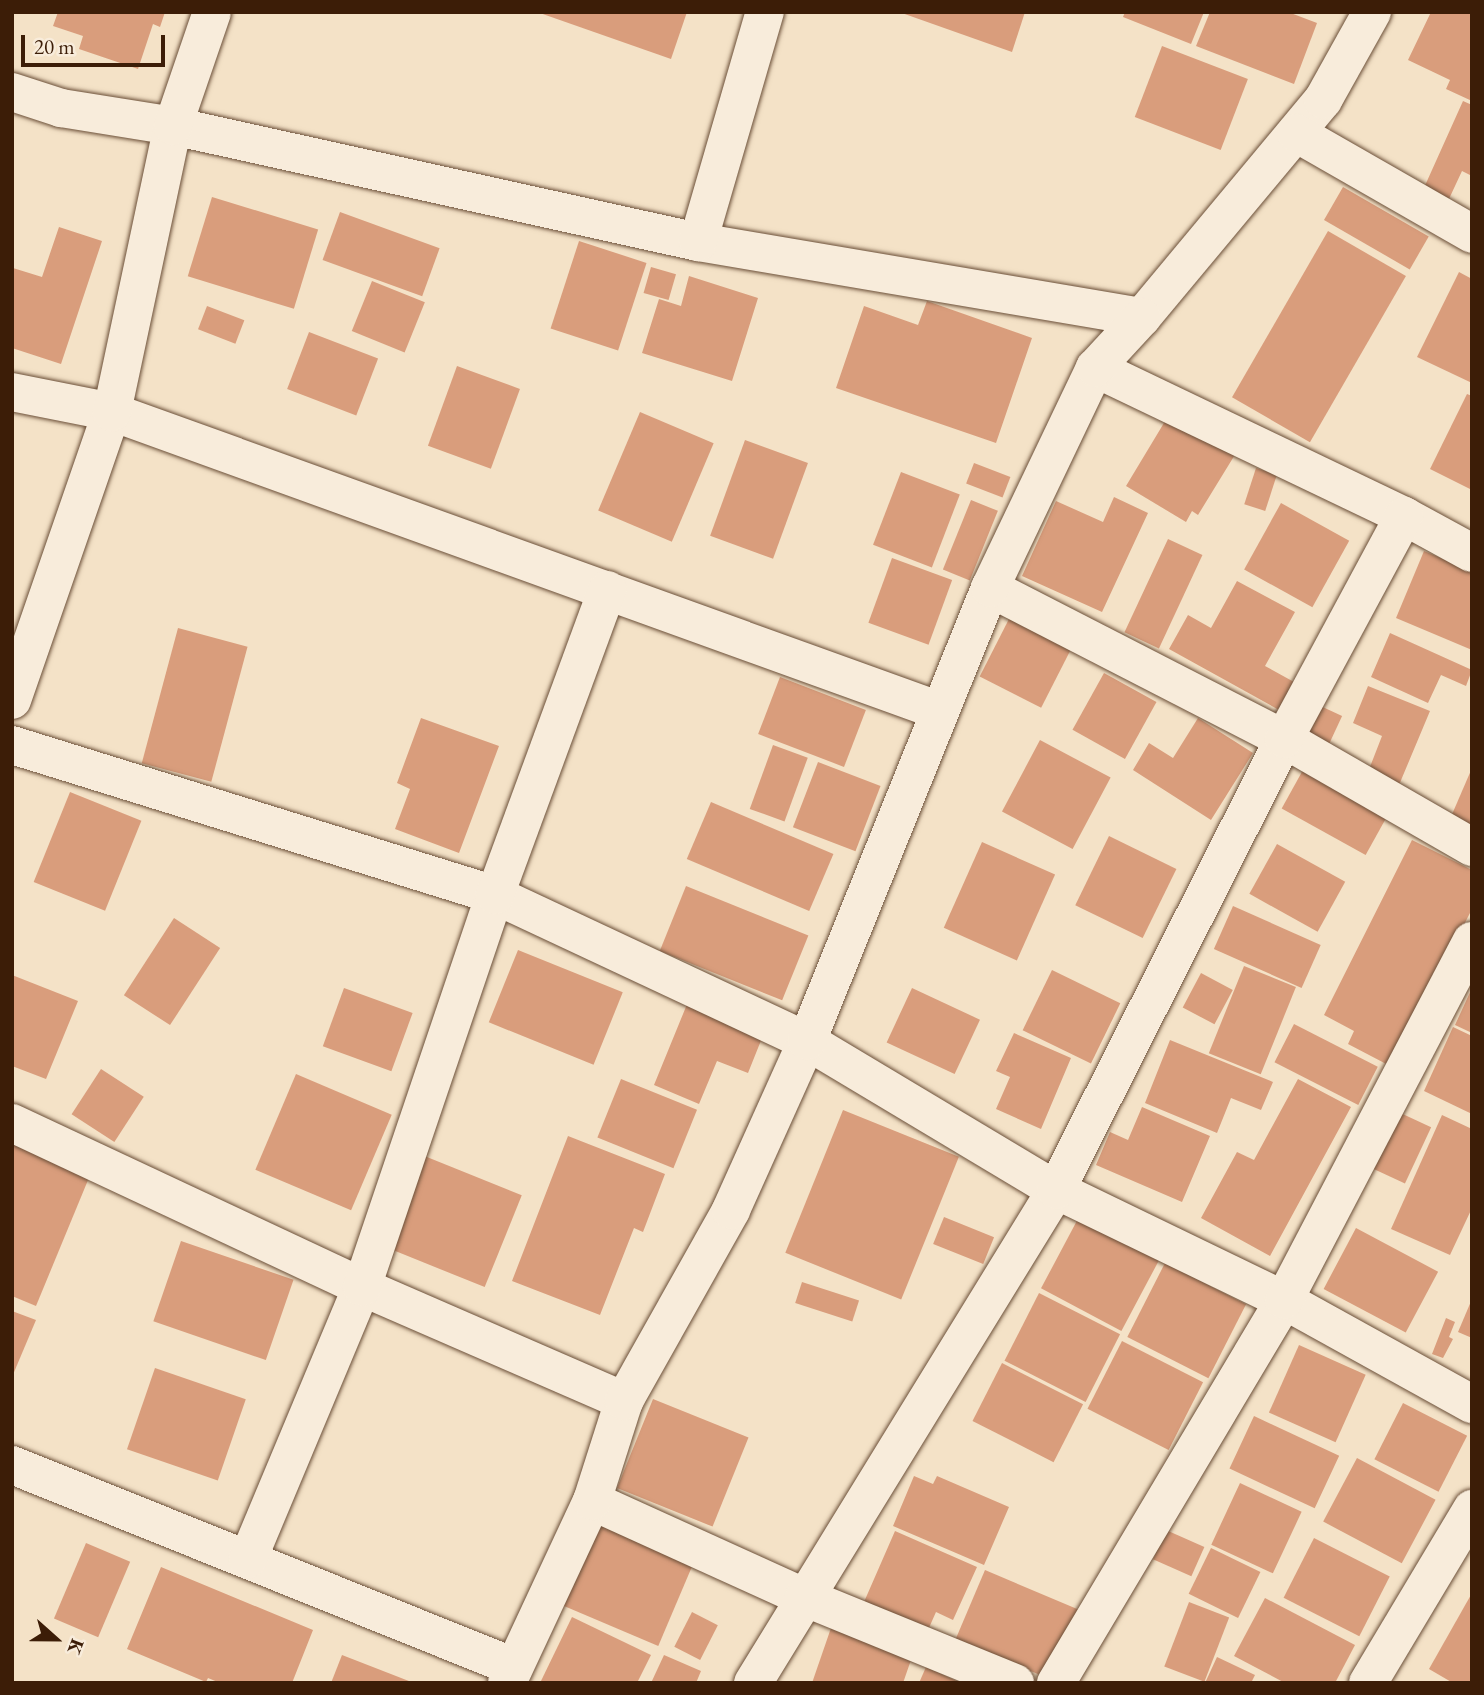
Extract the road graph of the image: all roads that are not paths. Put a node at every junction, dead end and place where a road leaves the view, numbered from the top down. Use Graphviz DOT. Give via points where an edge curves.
graph roads {
  1 [pos="212,12"];
  2 [pos="765,12"];
  3 [pos="1371,12"];
  4 [pos="12,92"];
  5 [pos="173,126"];
  6 [pos="1296,133"];
  7 [pos="1472,234"];
  8 [pos="698,242"];
  9 [pos="1142,317"];
  10 [pos="1095,368"];
  11 [pos="12,392"];
  12 [pos="112,412"];
  13 [pos="1404,516"];
  14 [pos="1472,553"];
  15 [pos="990,588"];
  16 [pos="607,590"];
  17 [pos="12,701"];
  18 [pos="940,711"];
  19 [pos="1284,739"];
  20 [pos="12,745"];
  21 [pos="1472,847"];
  22 [pos="495,895"];
  23 [pos="1472,941"];
  24 [pos="807,1041"];
  25 [pos="12,1123"];
  26 [pos="1056,1190"];
  27 [pos="362,1287"];
  28 [pos="1284,1300"];
  29 [pos="624,1401"];
  30 [pos="1472,1405"];
  31 [pos="12,1465"];
  32 [pos="592,1501"];
  33 [pos="1472,1508"];
  34 [pos="248,1559"];
  35 [pos="804,1597"];
  36 [pos="510,1675"];
  37 [pos="753,1683"];
  38 [pos="1015,1683"];
  39 [pos="1056,1683"];
  40 [pos="1368,1683"];
  1 -- 5 [label="street"];
  2 -- 8 [label="street"];
  3 -- 6 [label="street" via="1323,100"];
  4 -- 5 [label="street" via="61,108"];
  5 -- 8 [label="street"];
  5 -- 12 [label="street"];
  6 -- 7 [label="street"];
  6 -- 9 [label="street"];
  8 -- 9 [label="street"];
  9 -- 10 [label="street"];
  10 -- 13 [label="street"];
  10 -- 15 [label="street"];
  11 -- 12 [label="street"];
  12 -- 16 [label="street"];
  12 -- 17 [label="street"];
  13 -- 14 [label="street"];
  13 -- 19 [label="street"];
  15 -- 18 [label="street"];
  15 -- 19 [label="street"];
  16 -- 18 [label="street"];
  16 -- 22 [label="street"];
  18 -- 24 [label="street"];
  19 -- 21 [label="street"];
  19 -- 26 [label="street"];
  20 -- 22 [label="street"];
  22 -- 24 [label="street"];
  22 -- 27 [label="street"];
  23 -- 28 [label="street"];
  24 -- 26 [label="street"];
  24 -- 29 [label="street" via="731,1210"];
  25 -- 27 [label="street"];
  26 -- 28 [label="street"];
  26 -- 35 [label="street"];
  27 -- 29 [label="street"];
  27 -- 34 [label="street"];
  28 -- 30 [label="street"];
  28 -- 39 [label="street"];
  29 -- 32 [label="street"];
  31 -- 34 [label="street"];
  32 -- 35 [label="street"];
  32 -- 36 [label="street"];
  33 -- 40 [label="street"];
  34 -- 36 [label="street"];
  35 -- 37 [label="street"];
  35 -- 38 [label="street"];
}
